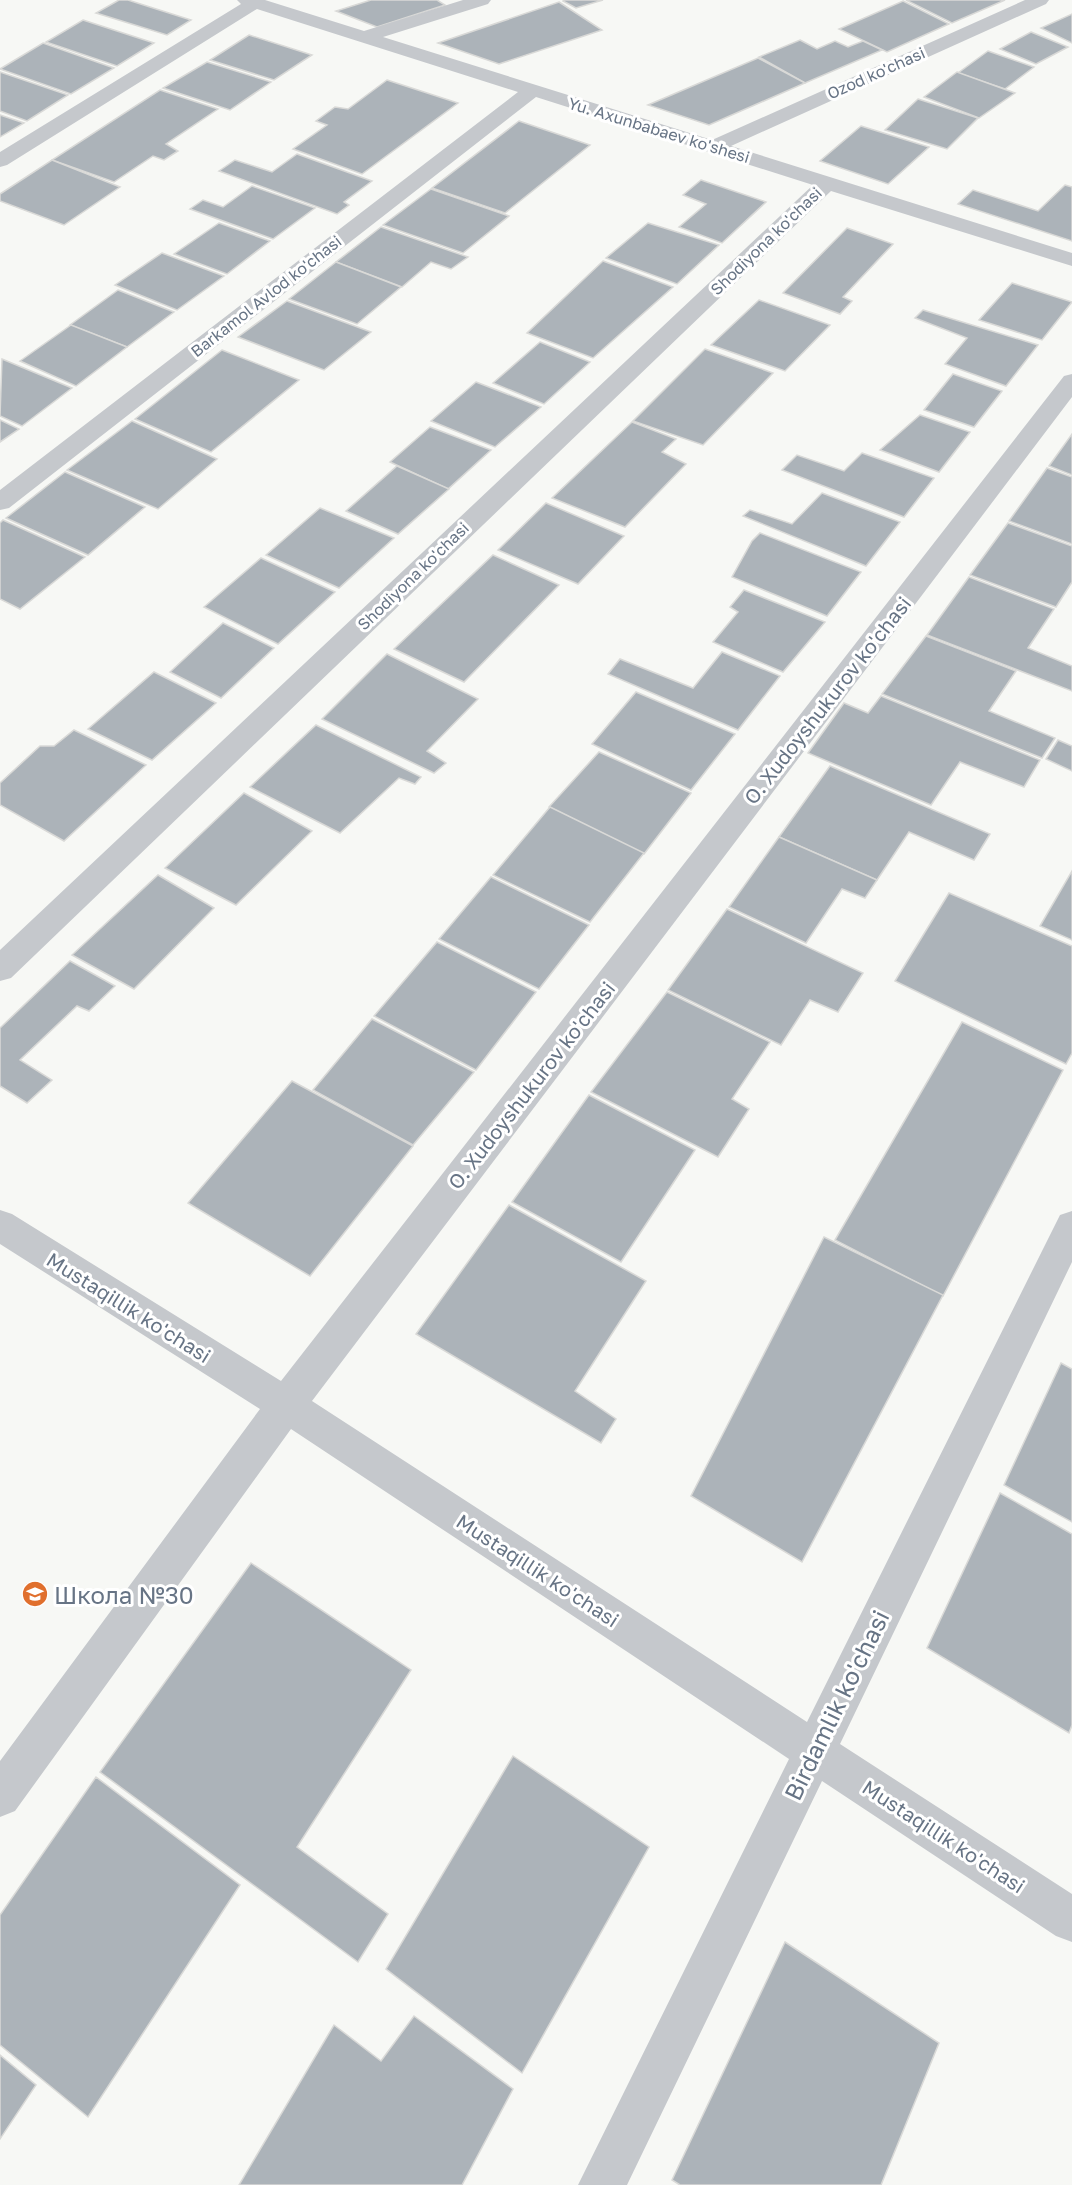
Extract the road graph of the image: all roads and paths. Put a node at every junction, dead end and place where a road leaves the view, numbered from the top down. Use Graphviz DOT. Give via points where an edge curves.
graph roads {
  1 [pos="482,0"];
  2 [pos="1040,0"];
  3 [pos="250,1"];
  4 [pos="364,37"];
  5 [pos="533,90"];
  6 [pos="713,147"];
  7 [pos="0,161"];
  8 [pos="827,183"];
  9 [pos="1072,260"];
  10 [pos="1072,381"];
  11 [pos="0,502"];
  12 [pos="0,969"];
  13 [pos="0,1226"];
  14 [pos="1072,1226"];
  15 [pos="286,1405"];
  16 [pos="814,1751"];
  17 [pos="0,1796"];
  18 [pos="1072,1920"];
  19 [pos="602,2185"];
  1 -- 4 [label="street"];
  2 -- 6 [label="street, Ozod ko'chasi"];
  3 -- 4 [label="street, Yu. Axunbabaev ko'shesi"];
  3 -- 7 [label="street"];
  4 -- 5 [label="street, Yu. Axunbabaev ko'shesi"];
  5 -- 6 [label="street, Yu. Axunbabaev ko'shesi"];
  5 -- 11 [label="street, Barkamol Avlod ko'chasi"];
  6 -- 8 [label="street, Yu. Axunbabaev ko'shesi"];
  8 -- 9 [label="street, Yu. Axunbabaev ko'shesi"];
  8 -- 12 [label="street, Shodiyona ko'chasi"];
  10 -- 15 [label="street, O. Xudoyshukurov ko'chasi"];
  13 -- 15 [label="street, Mustaqillik ko'chasi"];
  14 -- 16 [label="street, Birdamlik ko'chasi"];
  15 -- 16 [label="street, Mustaqillik ko'chasi"];
  15 -- 17 [label="street, O. Xudoyshukurov ko'chasi"];
  16 -- 18 [label="street, Mustaqillik ko'chasi"];
  16 -- 19 [label="street, Birdamlik ko'chasi"];
}
